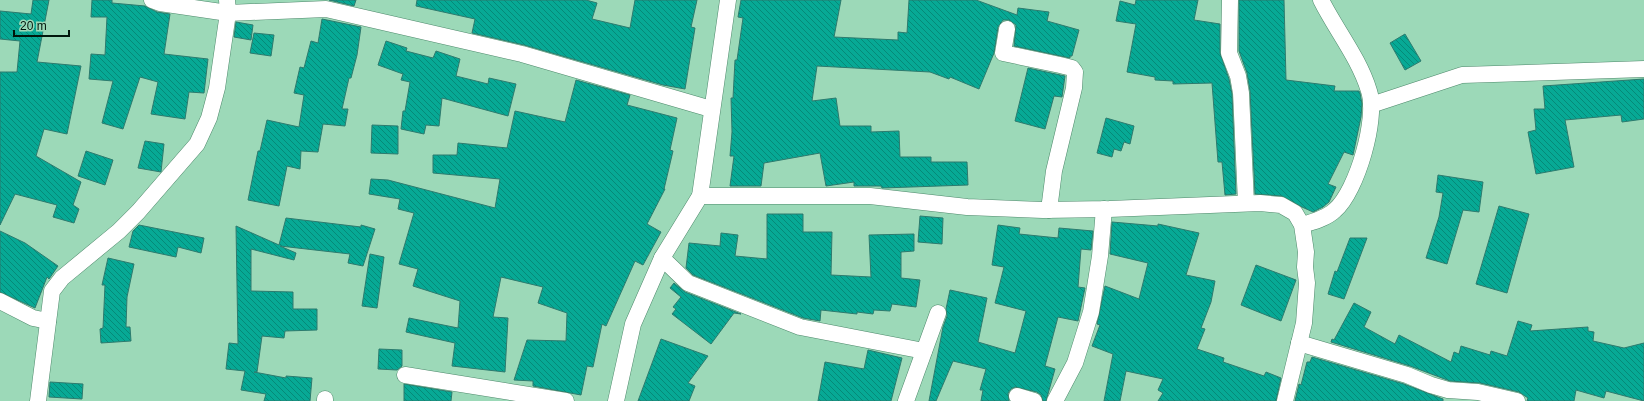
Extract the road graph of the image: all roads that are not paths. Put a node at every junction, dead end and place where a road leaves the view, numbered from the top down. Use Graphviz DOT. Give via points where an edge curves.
graph roads {
  1 [pos="152,0"];
  2 [pos="728,0"];
  3 [pos="1230,0"];
  4 [pos="1321,0"];
  5 [pos="227,6"];
  6 [pos="1007,29"];
  7 [pos="1644,69"];
  8 [pos="1371,105"];
  9 [pos="711,109"];
  10 [pos="700,196"];
  11 [pos="1246,203"];
  12 [pos="1104,209"];
  13 [pos="1049,210"];
  14 [pos="1302,226"];
  15 [pos="662,258"];
  16 [pos="0,301"];
  17 [pos="938,313"];
  18 [pos="48,321"];
  19 [pos="1299,343"];
  20 [pos="924,351"];
  21 [pos="405,374"];
  22 [pos="1017,396"];
  23 [pos="38,401"];
  24 [pos="566,401"];
  25 [pos="616,401"];
  26 [pos="906,401"];
  27 [pos="1034,401"];
  28 [pos="1055,401"];
  29 [pos="1285,401"];
  30 [pos="1517,401"];
  1 -- 5 [label="street" via="160,3"];
  2 -- 9 [label="street"];
  3 -- 11 [label="street" via="1229,53 1238,76 1241,93"];
  4 -- 8 [label="street" via="1360,67 1370,92"];
  5 -- 9 [label="street" via="326,9 522,54"];
  5 -- 18 [label="street" via="217,88 209,118 197,144 128,222 62,278 52,291"];
  6 -- 13 [label="street" via="1003,53 1072,68 1075,72 1074,88 1054,171"];
  7 -- 8 [label="street" via="1462,75"];
  8 -- 14 [label="street" via="1372,117 1356,177 1336,210"];
  9 -- 10 [label="street"];
  10 -- 13 [label="street" via="870,196 967,207"];
  10 -- 15 [label="street"];
  11 -- 12 [label="street"];
  11 -- 14 [label="street" via="1281,205 1295,213"];
  12 -- 13 [label="street"];
  12 -- 28 [label="street" via="1091,312 1074,363"];
  14 -- 19 [label="street" via="1307,283 1304,323"];
  15 -- 20 [label="street" via="688,283 800,327"];
  15 -- 25 [label="street" via="633,324"];
  16 -- 18 [label="street" via="33,318"];
  17 -- 20 [label="street"];
  18 -- 23 [label="street"];
  19 -- 29 [label="street"];
  19 -- 30 [label="street" via="1448,390 1478,392"];
  20 -- 26 [label="street"];
  21 -- 24 [label="street"];
  22 -- 27 [label="street"];
}
